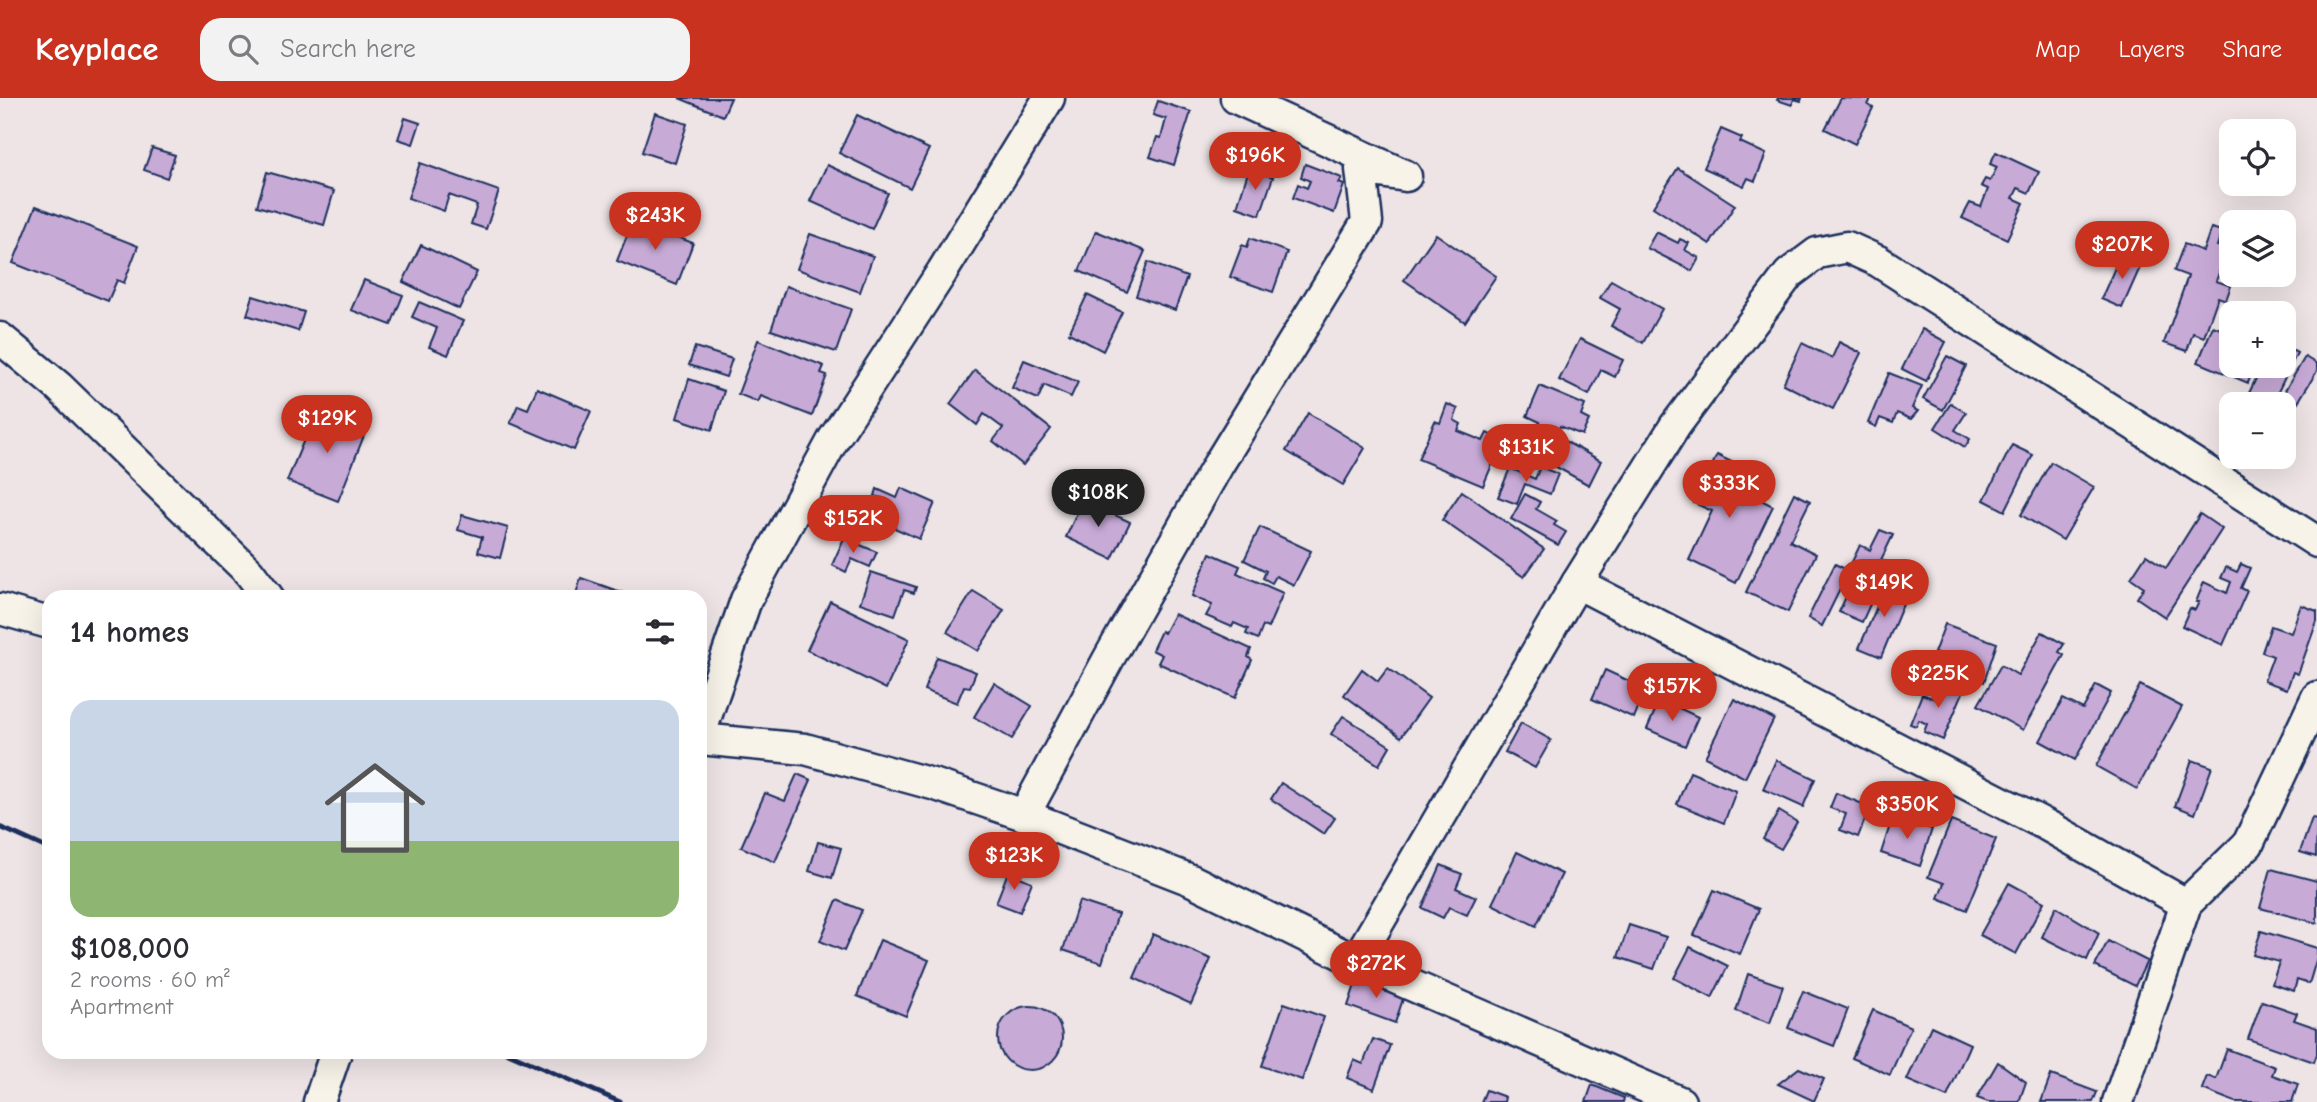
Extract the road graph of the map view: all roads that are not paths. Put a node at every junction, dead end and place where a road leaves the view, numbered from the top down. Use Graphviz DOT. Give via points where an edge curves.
graph roads {
  1 [pos="1049,98"];
  2 [pos="1236,98"];
  3 [pos="0,338"];
  4 [pos="2317,542"];
  5 [pos="1577,583"];
  6 [pos="263,590"];
  7 [pos="0,609"];
  8 [pos="42,621"];
  9 [pos="2317,698"];
  10 [pos="707,714"];
  11 [pos="707,740"];
  12 [pos="1024,815"];
  13 [pos="2186,904"];
  14 [pos="1356,961"];
  15 [pos="334,1059"];
  16 [pos="319,1102"];
  17 [pos="1680,1102"];
  18 [pos="2118,1102"];
  1 -- 10 [label="street" via="833,440 746,600"];
  2 -- 12 [label="street" via="1406,176 1361,169 1367,222 1218,465"];
  3 -- 6 [label="street" via="68,396"];
  4 -- 5 [label="street" via="1878,261 1847,247 1817,253 1789,274 1675,426"];
  5 -- 13 [label="street" via="2048,826"];
  5 -- 14 [label="street"];
  7 -- 8 [label="street"];
  9 -- 13 [label="street" via="2248,844"];
  11 -- 12 [label="street" via="805,750 936,785"];
  12 -- 14 [label="street" via="1191,880"];
  13 -- 18 [label="street"];
  14 -- 17 [label="street"];
  15 -- 16 [label="street"];
}
